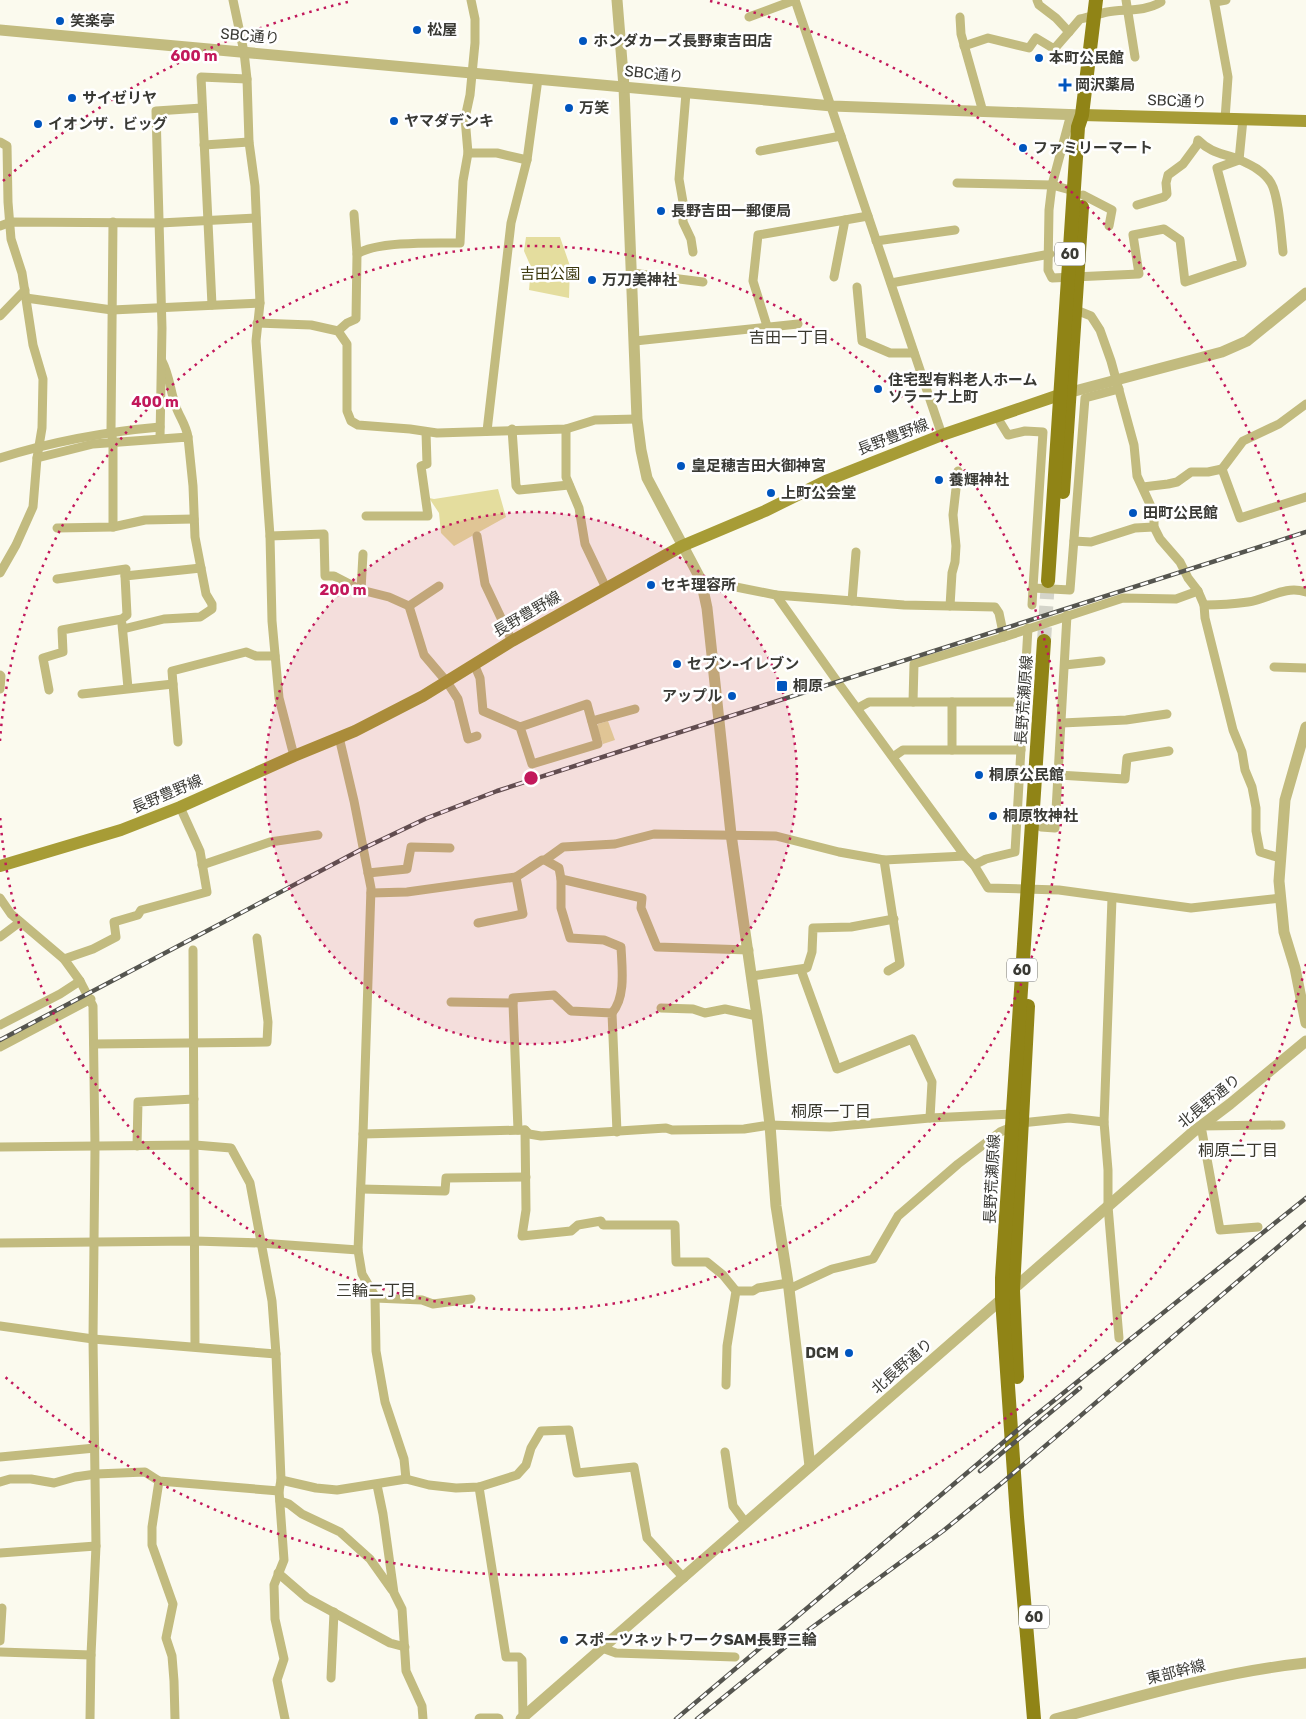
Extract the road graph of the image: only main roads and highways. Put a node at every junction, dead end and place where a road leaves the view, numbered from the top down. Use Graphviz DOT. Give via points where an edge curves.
graph roads {
  1 [pos="1096,0"];
  2 [pos="1076,114"];
  3 [pos="1306,122"];
  4 [pos="1073,277"];
  5 [pos="1066,393"];
  6 [pos="1052,581"];
  7 [pos="1048,641"];
  8 [pos="0,866"];
  9 [pos="1021,1516"];
  10 [pos="1034,1719"];
  11 [pos="1042,1719"];
  1 -- 2 [label="main road, 60"];
  2 -- 3 [label="main road, SBC通り"];
  2 -- 4 [label="main road, 60" via="1087,127 1078,193"];
  4 -- 5 [label="main road, 60"];
  4 -- 5 [label="main road, 60" via="1076,310"];
  5 -- 6 [label="main road, 60"];
  5 -- 8 [label="main road, 長野豊野線" via="942,435 828,480 682,546 364,727 121,830"];
  7 -- 9 [label="main road, 長野荒瀬原線 / 60" via="1014,1121 1008,1295"];
  9 -- 10 [label="main road, 長野荒瀬原線 / 60"];
  9 -- 11 [label="main road, 長野荒瀬原線 / 60"];
}
